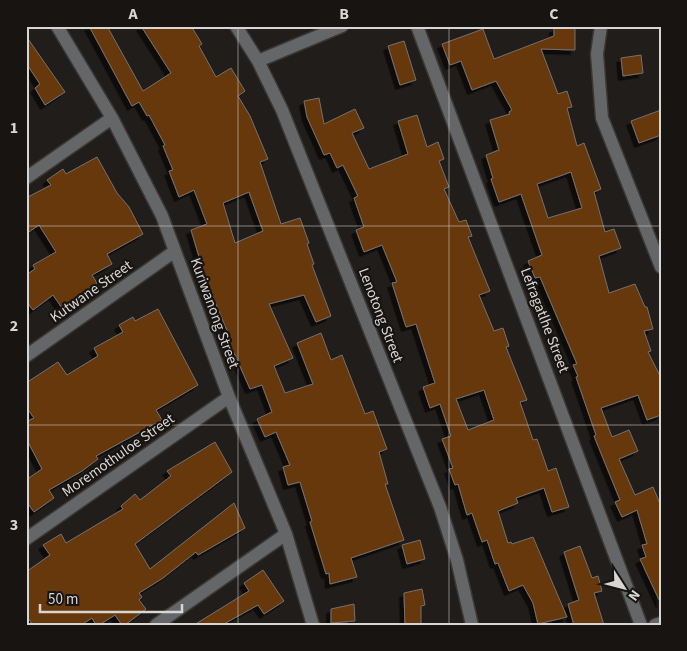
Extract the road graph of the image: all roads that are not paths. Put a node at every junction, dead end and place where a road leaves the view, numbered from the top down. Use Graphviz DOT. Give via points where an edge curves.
graph roads {
  1 [pos="57,26"];
  2 [pos="236,26"];
  3 [pos="342,26"];
  4 [pos="417,26"];
  5 [pos="602,26"];
  6 [pos="258,61"];
  7 [pos="112,118"];
  8 [pos="26,178"];
  9 [pos="175,251"];
  10 [pos="661,267"];
  11 [pos="26,356"];
  12 [pos="229,397"];
  13 [pos="286,534"];
  14 [pos="26,539"];
  15 [pos="661,623"];
  16 [pos="156,625"];
  17 [pos="313,625"];
  18 [pos="472,625"];
  19 [pos="641,625"];
  20 [pos="655,625"];
  1 -- 7 [label="street, Kuriwanong Street"];
  2 -- 6 [label="street, Lenotong Street"];
  3 -- 6 [label="street"];
  4 -- 19 [label="street, Lefragatlhe Street"];
  5 -- 10 [label="street" via="597,54 602,118"];
  6 -- 18 [label="street, Lenotong Street" via="282,110 440,507 458,560"];
  7 -- 8 [label="street"];
  7 -- 9 [label="street, Kuriwanong Street" via="150,188"];
  9 -- 11 [label="street, Kutwane Street"];
  9 -- 12 [label="street, Kuriwanong Street"];
  12 -- 13 [label="street, Kuriwanong Street"];
  12 -- 14 [label="street, Moremothuloe Street"];
  13 -- 16 [label="street"];
  13 -- 17 [label="street, Kuriwanong Street"];
  15 -- 20 [label="street"];
}
